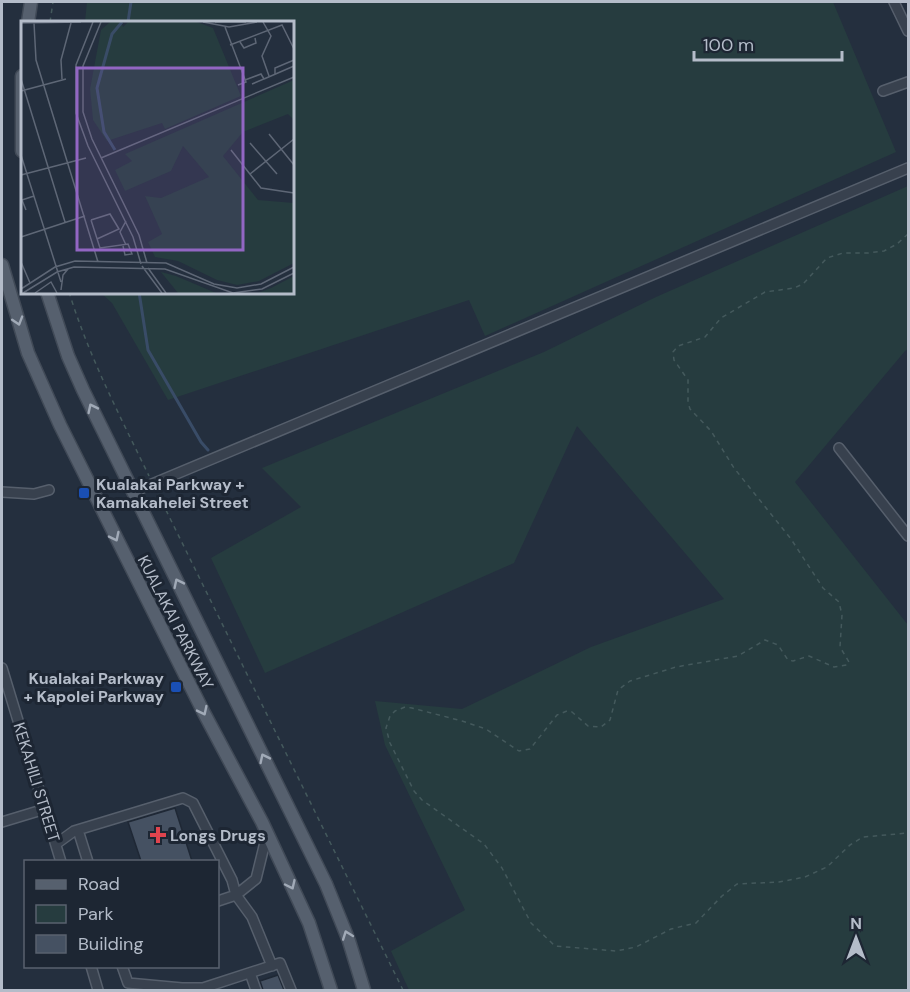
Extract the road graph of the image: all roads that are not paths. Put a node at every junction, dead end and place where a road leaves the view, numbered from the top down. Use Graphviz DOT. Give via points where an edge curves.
graph roads {
  1 [pos="31,2"];
  2 [pos="894,2"];
  3 [pos="28,21"];
  4 [pos="909,31"];
  5 [pos="909,82"];
  6 [pos="883,91"];
  7 [pos="909,168"];
  8 [pos="2,265"];
  9 [pos="48,294"];
  10 [pos="839,448"];
  11 [pos="49,490"];
  12 [pos="2,492"];
  13 [pos="133,492"];
  14 [pos="909,536"];
  15 [pos="2,668"];
  16 [pos="45,808"];
  17 [pos="2,822"];
  18 [pos="78,830"];
  19 [pos="267,834"];
  20 [pos="56,844"];
  21 [pos="61,860"];
  22 [pos="88,860"];
  23 [pos="236,895"];
  24 [pos="219,901"];
  25 [pos="272,966"];
  26 [pos="92,968"];
  27 [pos="123,968"];
  28 [pos="250,973"];
  29 [pos="220,987"];
  30 [pos="151,988"];
  31 [pos="98,990"];
  32 [pos="256,990"];
  33 [pos="291,990"];
  34 [pos="331,990"];
  35 [pos="364,990"];
  1 -- 3 [label="main road"];
  2 -- 4 [label="street"];
  5 -- 6 [label="street"];
  7 -- 13 [label="street"];
  8 -- 19 [label="main road, KUALAKAI PARKWAY, one-way" via="28,353 60,426"];
  13 -- 9 [label="main road, KUALAKAI PARKWAY, one-way" via="68,356"];
  10 -- 14 [label="street"];
  11 -- 12 [label="street" via="34,494"];
  35 -- 13 [label="main road, KUALAKAI PARKWAY, one-way" via="326,884"];
  15 -- 16 [label="street, KEKAHILI STREET"];
  16 -- 17 [label="street"];
  16 -- 20 [label="street, KEKAHILI STREET"];
  18 -- 20 [label="street"];
  18 -- 22 [label="street"];
  18 -- 23 [label="street" via="183,798 193,803"];
  19 -- 23 [label="street" via="256,879"];
  19 -- 34 [label="main road, KUALAKAI PARKWAY, one-way" via="309,923"];
  20 -- 21 [label="street, KEKAHILI STREET"];
  23 -- 24 [label="street"];
  23 -- 25 [label="street" via="252,917"];
  25 -- 28 [label="street"];
  25 -- 33 [label="street" via="280,963"];
  26 -- 31 [label="street"];
  27 -- 30 [label="street" via="128,983"];
  28 -- 29 [label="street"];
  28 -- 32 [label="street"];
  29 -- 30 [label="street"];
}
